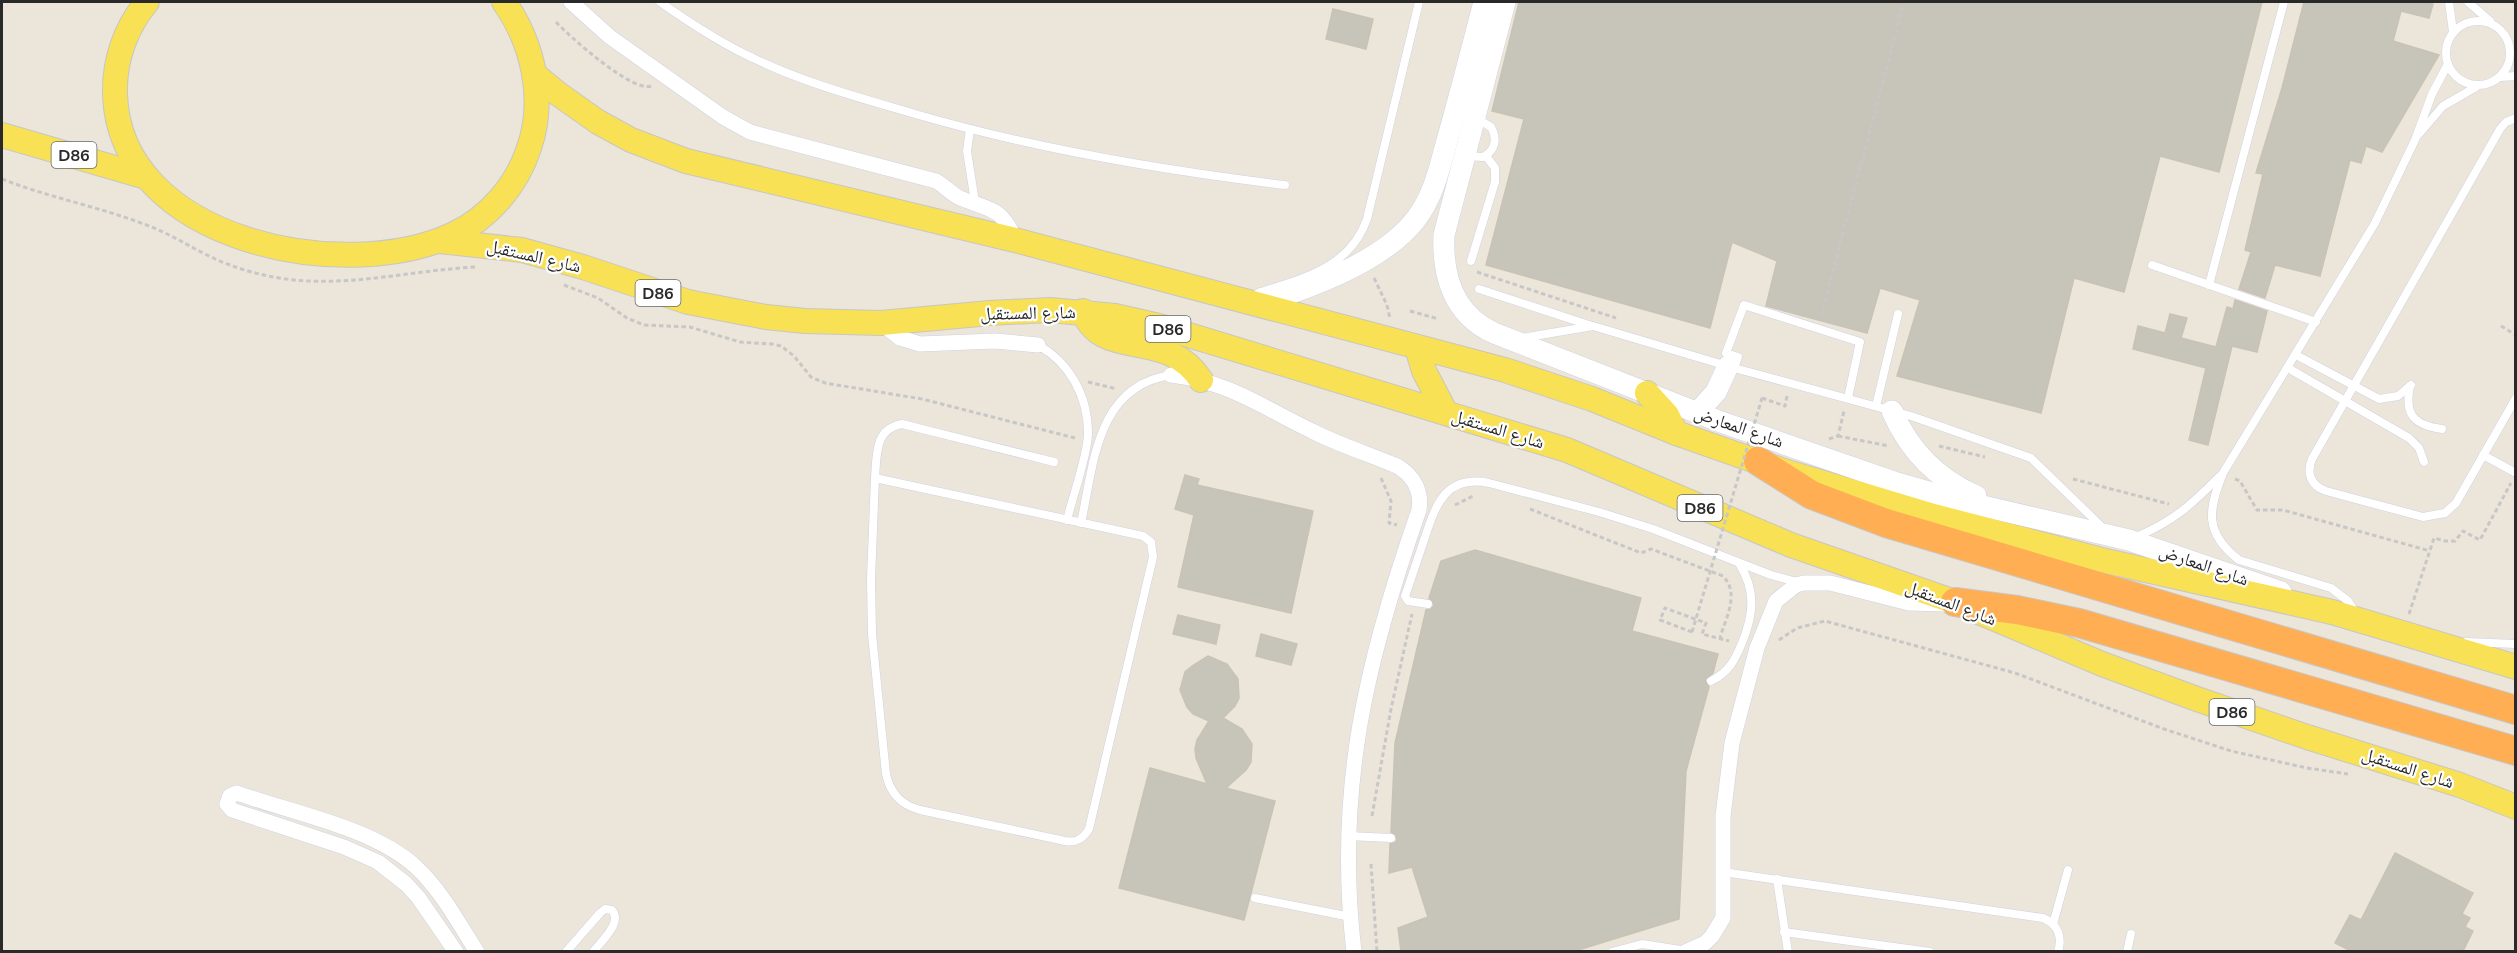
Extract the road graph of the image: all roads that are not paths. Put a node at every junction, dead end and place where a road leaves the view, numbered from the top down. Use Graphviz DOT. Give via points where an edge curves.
graph roads {
  1 [pos="147,2"];
  2 [pos="504,2"];
  3 [pos="571,2"];
  4 [pos="660,2"];
  5 [pos="1419,2"];
  6 [pos="1484,2"];
  7 [pos="1505,2"];
  8 [pos="2284,2"];
  9 [pos="2449,2"];
  10 [pos="2468,2"];
  11 [pos="2493,24"];
  12 [pos="2453,32"];
  13 [pos="2506,36"];
  14 [pos="2516,43"];
  15 [pos="2448,64"];
  16 [pos="534,74"];
  17 [pos="2516,76"];
  18 [pos="2500,77"];
  19 [pos="2479,86"];
  20 [pos="1474,118"];
  21 [pos="2516,118"];
  22 [pos="970,129"];
  23 [pos="2,135"];
  24 [pos="2415,140"];
  25 [pos="1464,156"];
  26 [pos="1486,156"];
  27 [pos="146,177"];
  28 [pos="1285,185"];
  29 [pos="975,202"];
  30 [pos="1015,240"];
  31 [pos="439,241"];
  32 [pos="1471,261"];
  33 [pos="2152,265"];
  34 [pos="2209,285"];
  35 [pos="1479,289"];
  36 [pos="1247,302"];
  37 [pos="1083,312"];
  38 [pos="1898,314"];
  39 [pos="2316,322"];
  40 [pos="881,323"];
  41 [pos="1593,326"];
  42 [pos="1511,340"];
  43 [pos="1038,345"];
  44 [pos="1417,348"];
  45 [pos="2296,355"];
  46 [pos="1731,367"];
  47 [pos="2288,368"];
  48 [pos="1171,375"];
  49 [pos="1201,380"];
  50 [pos="2354,386"];
  51 [pos="1647,393"];
  52 [pos="1848,398"];
  53 [pos="2516,398"];
  54 [pos="2346,402"];
  55 [pos="1884,408"];
  56 [pos="1446,413"];
  57 [pos="1697,413"];
  58 [pos="2442,429"];
  59 [pos="1676,433"];
  60 [pos="2483,455"];
  61 [pos="1758,461"];
  62 [pos="1054,462"];
  63 [pos="2424,462"];
  64 [pos="2223,473"];
  65 [pos="2516,474"];
  66 [pos="875,478"];
  67 [pos="2021,515"];
  68 [pos="1067,520"];
  69 [pos="1081,523"];
  70 [pos="2120,538"];
  71 [pos="1738,561"];
  72 [pos="1804,583"];
  73 [pos="1955,602"];
  74 [pos="1428,604"];
  75 [pos="2332,612"];
  76 [pos="2360,620"];
  77 [pos="2426,640"];
  78 [pos="2516,644"];
  79 [pos="1750,646"];
  80 [pos="2516,667"];
  81 [pos="1711,681"];
  82 [pos="2516,710"];
  83 [pos="2516,751"];
  84 [pos="2516,807"];
  85 [pos="1348,836"];
  86 [pos="1390,838"];
  87 [pos="2068,870"];
  88 [pos="1723,872"];
  89 [pos="1777,879"];
  90 [pos="1255,898"];
  91 [pos="1351,917"];
  92 [pos="2053,924"];
  93 [pos="1784,932"];
  94 [pos="2131,934"];
  95 [pos="456,951"];
  96 [pos="477,951"];
  97 [pos="566,951"];
  98 [pos="593,951"];
  99 [pos="1354,951"];
  100 [pos="1612,951"];
  101 [pos="1686,951"];
  102 [pos="1788,951"];
  103 [pos="1930,951"];
  104 [pos="2058,951"];
  105 [pos="2127,951"];
  1 -- 27 [label="main road" via="124,40 115,85 122,132"];
  2 -- 16 [label="main road" via="522,33"];
  3 -- 29 [label="street" via="610,37 750,132 930,179"];
  4 -- 22 [label="lane" via="719,41 786,73"];
  5 -- 36 [label="lane" via="1367,219 1358,240 1333,264"];
  6 -- 36 [label="street" via="1432,191 1418,217 1386,247 1317,284"];
  7 -- 20 [label="street, شارع المعارض" via="1489,78"];
  8 -- 34 [label="lane"];
  9 -- 12 [label="lane"];
  10 -- 11 [label="lane"];
  11 -- 12 [label="lane" via="2476,21"];
  11 -- 13 [label="lane"];
  12 -- 15 [label="lane" via="2446,47"];
  13 -- 14 [label="lane"];
  13 -- 18 [label="lane" via="2509,65"];
  15 -- 19 [label="lane" via="2460,80"];
  15 -- 24 [label="lane" via="2428,101"];
  16 -- 30 [label="main road" via="598,122 686,161"];
  16 -- 31 [label="main road" via="536,116 520,170 486,213"];
  17 -- 18 [label="lane"];
  18 -- 19 [label="lane"];
  19 -- 24 [label="lane" via="2443,106"];
  20 -- 25 [label="street, شارع المعارض"];
  20 -- 26 [label="lane" via="1488,123 1494,131 1494,146"];
  21 -- 50 [label="lane" via="2499,129"];
  22 -- 28 [label="lane" via="1130,164"];
  22 -- 29 [label="lane" via="967,151"];
  23 -- 27 [label="main road, D86"];
  24 -- 39 [label="lane" via="2375,223"];
  25 -- 26 [label="lane"];
  25 -- 42 [label="street, شارع المعارض" via="1444,235 1447,276 1463,311 1482,328"];
  26 -- 32 [label="lane" via="1494,168 1495,182"];
  27 -- 31 [label="main road" via="191,213 273,246 316,254 361,254"];
  29 -- 30 [label="street" via="1000,215"];
  30 -- 36 [label="main road"];
  31 -- 40 [label="main road, شارع المستقبل / D86" via="494,245 553,258 650,291 727,310 805,321"];
  33 -- 34 [label="lane"];
  34 -- 39 [label="lane"];
  35 -- 41 [label="lane"];
  36 -- 44 [label="main road"];
  37 -- 40 [label="main road, شارع المستقبل / D86" via="1020,310"];
  37 -- 49 [label="main road" via="1091,327 1105,338 1172,353"];
  37 -- 56 [label="main road, شارع المستقبل / D86" via="1159,326"];
  38 -- 55 [label="lane"];
  39 -- 45 [label="lane"];
  40 -- 43 [label="street" via="900,338 920,344 995,341"];
  41 -- 42 [label="lane"];
  41 -- 46 [label="lane"];
  42 -- 51 [label="street, شارع المعارض"];
  43 -- 68 [label="lane" via="1060,360 1075,380 1087,424 1087,441"];
  44 -- 56 [label="main road"];
  44 -- 59 [label="main road" via="1549,384"];
  45 -- 47 [label="lane"];
  45 -- 50 [label="lane"];
  46 -- 52 [label="lane"];
  46 -- 52 [label="lane" via="1738,357 1726,353 1744,305 1860,342"];
  46 -- 57 [label="street"];
  47 -- 54 [label="lane"];
  47 -- 64 [label="lane"];
  48 -- 49 [label="street"];
  48 -- 69 [label="lane" via="1139,385 1112,410 1101,434"];
  49 -- 85 [label="street" via="1238,391 1328,439 1397,466 1406,471 1416,486 1419,510 1363,698 1353,762"];
  50 -- 54 [label="lane"];
  50 -- 58 [label="lane" via="2385,399 2398,396 2411,385 2408,401 2414,418"];
  51 -- 57 [label="street, شارع المعارض"];
  51 -- 59 [label="main road" via="1667,415"];
  52 -- 55 [label="lane"];
  53 -- 60 [label="lane"];
  54 -- 60 [label="lane" via="2309,465 2310,479 2320,489 2423,517 2438,516 2456,503"];
  54 -- 63 [label="lane" via="2415,442"];
  55 -- 67 [label="street" via="1929,466 1953,485"];
  55 -- 70 [label="lane" via="2031,458"];
  56 -- 73 [label="main road, شارع المستقبل / D86" via="1567,450 1791,545"];
  57 -- 67 [label="street, شارع المعارض" via="1894,482"];
  59 -- 61 [label="main road"];
  60 -- 65 [label="lane"];
  61 -- 75 [label="main road" via="1979,528"];
  61 -- 82 [label="highway" via="1812,495 1877,520"];
  62 -- 66 [label="lane" via="902,424 881,436"];
  64 -- 70 [label="lane" via="2164,526"];
  64 -- 76 [label="lane" via="2211,501 2211,512 2217,534 2230,553 2249,565 2331,588 2348,601"];
  66 -- 68 [label="lane"];
  66 -- 69 [label="lane" via="872,634 886,774 892,792 904,804 920,810 1071,842 1082,838 1089,829 1154,552 1151,542 1143,536"];
  67 -- 70 [label="street, شارع المعارض"];
  68 -- 69 [label="lane"];
  70 -- 75 [label="street, شارع المعارض" via="2246,578"];
  71 -- 72 [label="lane"];
  71 -- 74 [label="lane" via="1599,512 1489,483 1471,482 1452,488 1434,508 1406,597 1414,603"];
  71 -- 79 [label="lane" via="1749,582 1753,605"];
  72 -- 73 [label="street" via="1840,584 1925,605"];
  72 -- 79 [label="street" via="1776,601"];
  73 -- 83 [label="highway" via="2079,623"];
  73 -- 84 [label="main road, شارع المستقبل / D86" via="2197,699 2431,775"];
  75 -- 76 [label="main road"];
  76 -- 77 [label="main road"];
  77 -- 78 [label="lane"];
  77 -- 80 [label="main road"];
  79 -- 81 [label="lane"];
  79 -- 88 [label="street" via="1729,765 1723,816"];
  85 -- 86 [label="lane"];
  85 -- 91 [label="street"];
  87 -- 92 [label="lane"];
  88 -- 89 [label="lane"];
  88 -- 101 [label="street" via="1724,907 1719,928 1705,943"];
  89 -- 92 [label="lane" via="2043,918"];
  89 -- 93 [label="lane"];
  90 -- 91 [label="lane"];
  91 -- 99 [label="street"];
  92 -- 104 [label="lane" via="2060,937"];
  93 -- 102 [label="lane"];
  93 -- 103 [label="lane"];
  94 -- 105 [label="lane"];
  95 -- 96 [label="street" via="418,897 378,862 232,810 227,804 230,796 237,793 357,832 397,852 430,881"];
  97 -- 98 [label="lane" via="600,913 612,910 616,921"];
  100 -- 101 [label="lane" via="1642,944"];
}
